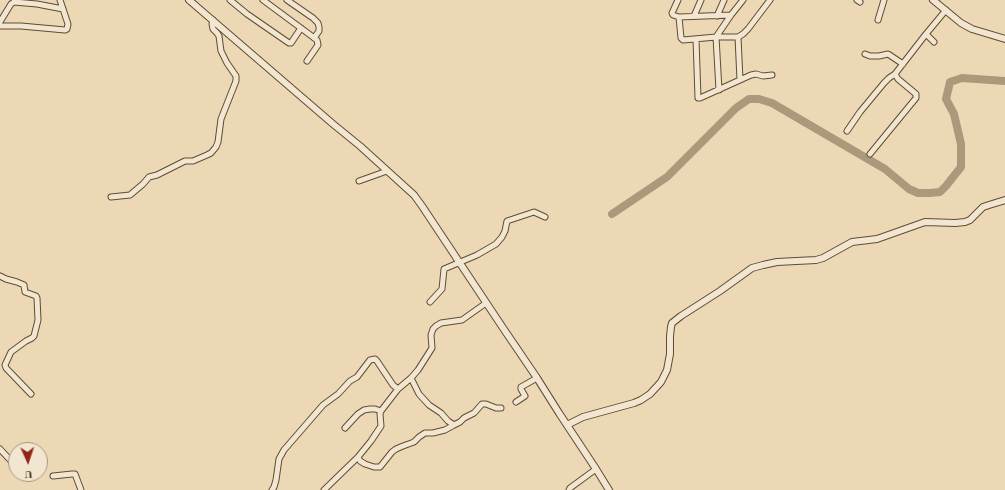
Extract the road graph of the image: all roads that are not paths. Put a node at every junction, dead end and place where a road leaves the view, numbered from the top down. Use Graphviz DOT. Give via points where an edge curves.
graph roads {
  1 [pos="60,0"];
  2 [pos="189,0"];
  3 [pos="230,0"];
  4 [pos="287,0"];
  5 [pos="678,0"];
  6 [pos="701,0"];
  7 [pos="724,0"];
  8 [pos="743,0"];
  9 [pos="770,0"];
  10 [pos="884,0"];
  11 [pos="933,0"];
  12 [pos="14,1"];
  13 [pos="266,1"];
  14 [pos="36,2"];
  15 [pos="63,9"];
  16 [pos="946,10"];
  17 [pos="731,15"];
  18 [pos="694,16"];
  19 [pos="717,16"];
  20 [pos="679,17"];
  21 [pos="213,20"];
  22 [pos="878,20"];
  23 [pos="0,22"];
  24 [pos="0,26"];
  25 [pos="300,28"];
  26 [pos="926,34"];
  27 [pos="315,36"];
  28 [pos="716,37"];
  29 [pos="738,37"];
  30 [pos="696,39"];
  31 [pos="1005,40"];
  32 [pos="934,42"];
  33 [pos="865,54"];
  34 [pos="308,61"];
  35 [pos="903,64"];
  36 [pos="895,74"];
  37 [pos="772,75"];
  38 [pos="740,80"];
  39 [pos="719,90"];
  40 [pos="847,131"];
  41 [pos="870,154"];
  42 [pos="386,171"];
  43 [pos="359,181"];
  44 [pos="111,197"];
  45 [pos="1005,200"];
  46 [pos="545,217"];
  47 [pos="459,262"];
  48 [pos="0,276"];
  49 [pos="430,302"];
  50 [pos="486,303"];
  51 [pos="410,378"];
  52 [pos="537,378"];
  53 [pos="398,389"];
  54 [pos="31,394"];
  55 [pos="516,402"];
  56 [pos="502,408"];
  57 [pos="381,411"];
  58 [pos="454,425"];
  59 [pos="567,425"];
  60 [pos="345,428"];
  61 [pos="0,449"];
  62 [pos="358,457"];
  63 [pos="8,458"];
  64 [pos="596,469"];
  65 [pos="53,476"];
  66 [pos="81,490"];
  67 [pos="272,490"];
  68 [pos="324,490"];
  69 [pos="569,490"];
  70 [pos="609,490"];
  1 -- 15 [label="street"];
  2 -- 21 [label="street"];
  3 -- 25 [label="street" via="290,43"];
  4 -- 27 [label="street" via="316,20 319,31"];
  5 -- 20 [label="street" via="672,13"];
  6 -- 18 [label="street"];
  7 -- 19 [label="street"];
  8 -- 17 [label="street"];
  9 -- 29 [label="street" via="748,29"];
  10 -- 22 [label="street"];
  11 -- 16 [label="street"];
  12 -- 14 [label="street"];
  12 -- 23 [label="street"];
  13 -- 25 [label="street"];
  14 -- 15 [label="street"];
  15 -- 24 [label="street" via="68,24 65,30"];
  16 -- 26 [label="street"];
  16 -- 31 [label="street" via="972,29"];
  17 -- 19 [label="street"];
  17 -- 28 [label="street"];
  18 -- 19 [label="street"];
  18 -- 20 [label="street"];
  20 -- 30 [label="street" via="682,39"];
  21 -- 42 [label="street"];
  21 -- 44 [label="street" via="213,29 219,36 221,51 236,76 221,119 216,147 207,155 149,177 130,195"];
  25 -- 27 [label="street"];
  26 -- 32 [label="street"];
  26 -- 35 [label="street"];
  27 -- 34 [label="street" via="318,45"];
  28 -- 29 [label="street"];
  28 -- 30 [label="street"];
  28 -- 39 [label="street"];
  29 -- 38 [label="street"];
  30 -- 39 [label="street" via="698,98"];
  33 -- 35 [label="street" via="888,54"];
  35 -- 36 [label="street"];
  36 -- 40 [label="street" via="884,83"];
  36 -- 41 [label="street" via="916,94 916,98"];
  37 -- 38 [label="street" via="756,74"];
  38 -- 39 [label="street"];
  42 -- 43 [label="street"];
  42 -- 47 [label="street" via="414,195"];
  45 -- 59 [label="street" via="983,207 965,222 925,222 877,239 852,242 816,260 777,262 752,268 672,323 667,370 661,382 650,394 634,403 583,417"];
  46 -- 47 [label="street" via="534,212 507,221 502,238 496,244"];
  47 -- 49 [label="street" via="444,269 442,289"];
  47 -- 50 [label="street"];
  48 -- 54 [label="street" via="24,285 25,292 36,297 38,320 34,336 11,352 5,365"];
  50 -- 51 [label="street" via="462,320 436,326 431,335 432,348"];
  50 -- 52 [label="street"];
  51 -- 53 [label="street"];
  51 -- 58 [label="street" via="429,405"];
  52 -- 55 [label="street" via="521,387 526,396"];
  52 -- 59 [label="street"];
  53 -- 57 [label="street"];
  53 -- 67 [label="street" via="377,361 370,360 357,377 323,405 284,450 279,459"];
  56 -- 58 [label="street" via="482,404 474,413"];
  57 -- 60 [label="street" via="364,410"];
  57 -- 62 [label="street" via="381,426"];
  58 -- 62 [label="street" via="445,430 425,433 414,442 392,452 380,467 365,464"];
  59 -- 64 [label="street"];
  61 -- 63 [label="street"];
  62 -- 68 [label="street"];
  64 -- 69 [label="street"];
  64 -- 70 [label="street"];
  65 -- 66 [label="street" via="75,474"];
}
